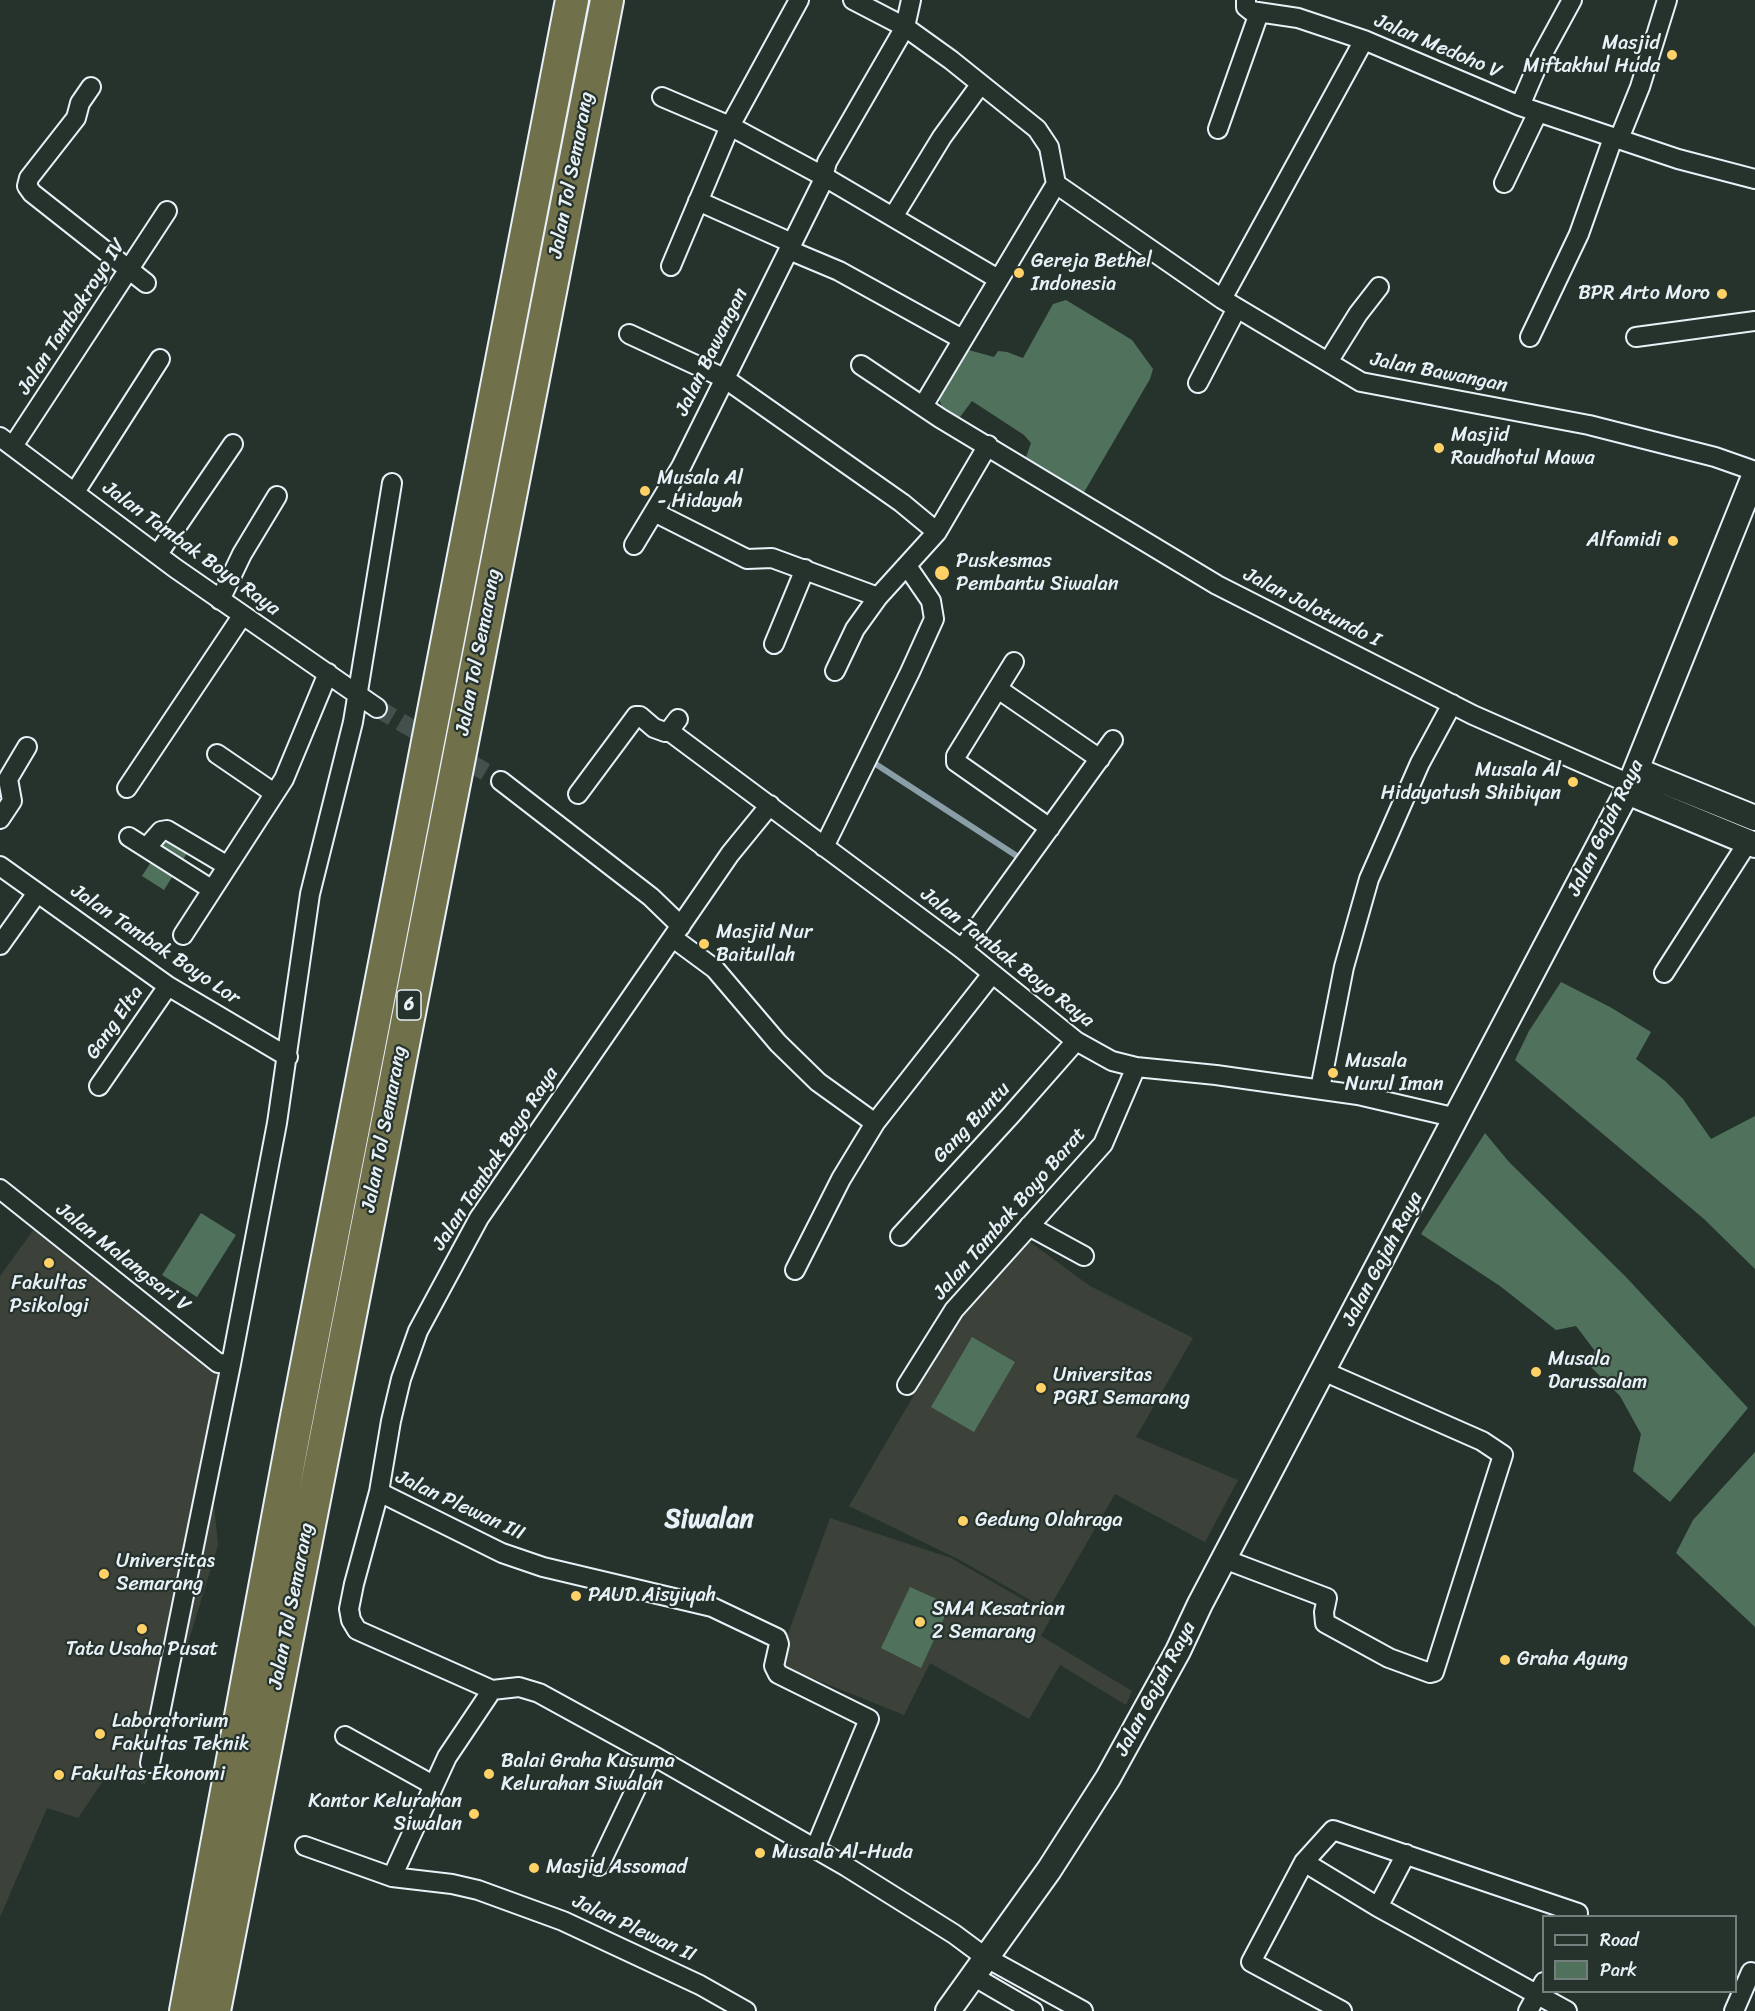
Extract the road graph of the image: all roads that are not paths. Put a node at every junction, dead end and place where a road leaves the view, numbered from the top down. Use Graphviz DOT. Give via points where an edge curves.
graph roads {
  1 [pos="572,0"];
  2 [pos="607,0"];
  3 [pos="799,0"];
  4 [pos="853,0"];
  5 [pos="911,0"];
  6 [pos="1572,0"];
  7 [pos="1667,0"];
  8 [pos="1252,6"];
  9 [pos="905,27"];
  10 [pos="1364,40"];
  11 [pos="980,85"];
  12 [pos="91,87"];
  13 [pos="662,97"];
  14 [pos="1520,106"];
  15 [pos="1538,112"];
  16 [pos="730,126"];
  17 [pos="1218,129"];
  18 [pos="1616,139"];
  19 [pos="823,176"];
  20 [pos="1755,179"];
  21 [pos="1504,183"];
  22 [pos="1056,184"];
  23 [pos="698,201"];
  24 [pos="167,211"];
  25 [pos="893,217"];
  26 [pos="790,246"];
  27 [pos="671,267"];
  28 [pos="130,270"];
  29 [pos="998,279"];
  30 [pos="146,283"];
  31 [pos="1379,287"];
  32 [pos="1229,304"];
  33 [pos="1755,321"];
  34 [pos="629,334"];
  35 [pos="1530,337"];
  36 [pos="1636,337"];
  37 [pos="962,339"];
  38 [pos="160,359"];
  39 [pos="1328,362"];
  40 [pos="861,365"];
  41 [pos="724,378"];
  42 [pos="1198,383"];
  43 [pos="923,406"];
  44 [pos="232,444"];
  45 [pos="5,445"];
  46 [pos="988,445"];
  47 [pos="1755,472"];
  48 [pos="392,483"];
  49 [pos="75,492"];
  50 [pos="277,496"];
  51 [pos="654,512"];
  52 [pos="937,532"];
  53 [pos="634,545"];
  54 [pos="158,555"];
  55 [pos="907,566"];
  56 [pos="805,569"];
  57 [pos="878,597"];
  58 [pos="220,600"];
  59 [pos="242,616"];
  60 [pos="774,644"];
  61 [pos="1014,662"];
  62 [pos="836,671"];
  63 [pos="328,674"];
  64 [pos="998,689"];
  65 [pos="358,694"];
  66 [pos="1452,704"];
  67 [pos="376,708"];
  68 [pos="1113,740"];
  69 [pos="27,747"];
  70 [pos="217,754"];
  71 [pos="1100,759"];
  72 [pos="501,782"];
  73 [pos="1631,782"];
  74 [pos="127,788"];
  75 [pos="274,793"];
  76 [pos="578,794"];
  77 [pos="770,806"];
  78 [pos="1755,818"];
  79 [pos="0,819"];
  80 [pos="1050,828"];
  81 [pos="129,837"];
  82 [pos="1751,843"];
  83 [pos="147,847"];
  84 [pos="824,847"];
  85 [pos="0,866"];
  86 [pos="226,866"];
  87 [pos="211,889"];
  88 [pos="37,893"];
  89 [pos="677,932"];
  90 [pos="183,934"];
  91 [pos="0,945"];
  92 [pos="963,949"];
  93 [pos="1664,973"];
  94 [pos="992,974"];
  95 [pos="168,986"];
  96 [pos="1076,1041"];
  97 [pos="288,1057"];
  98 [pos="1136,1067"];
  99 [pos="99,1086"];
  100 [pos="1320,1089"];
  101 [pos="1457,1118"];
  102 [pos="875,1123"];
  103 [pos="0,1189"];
  104 [pos="1029,1226"];
  105 [pos="900,1236"];
  106 [pos="1084,1256"];
  107 [pos="795,1270"];
  108 [pos="225,1363"];
  109 [pos="1323,1371"];
  110 [pos="907,1385"];
  111 [pos="379,1492"];
  112 [pos="1224,1559"];
  113 [pos="492,1690"];
  114 [pos="345,1736"];
  115 [pos="652,1755"];
  116 [pos="150,1763"];
  117 [pos="433,1785"];
  118 [pos="305,1846"];
  119 [pos="815,1849"];
  120 [pos="1406,1854"];
  121 [pos="1304,1862"];
  122 [pos="599,1866"];
  123 [pos="392,1877"];
  124 [pos="1378,1907"];
  125 [pos="1582,1915"];
  126 [pos="979,1966"];
  127 [pos="1747,1971"];
  128 [pos="1536,1996"];
  129 [pos="738,2009"];
  130 [pos="186,2011"];
  131 [pos="214,2011"];
  132 [pos="948,2011"];
  133 [pos="1033,2011"];
  134 [pos="1083,2011"];
  135 [pos="1342,2011"];
  136 [pos="1567,2011"];
  137 [pos="1734,2011"];
  1 -- 130 [label="highway, Jalan Tol Semarang / 6"];
  2 -- 131 [label="highway, Jalan Tol Semarang / 6"];
  3 -- 16 [label="street"];
  4 -- 9 [label="street"];
  5 -- 9 [label="street, Jalan Bawangan"];
  6 -- 14 [label="street"];
  7 -- 18 [label="street" via="1640,87"];
  8 -- 10 [label="street, Jalan Medoho V"];
  8 -- 17 [label="street"];
  9 -- 11 [label="street"];
  9 -- 19 [label="street, Jalan Bawangan" via="827,162"];
  10 -- 14 [label="street, Jalan Medoho V"];
  10 -- 32 [label="street"];
  11 -- 22 [label="street" via="1045,138"];
  11 -- 25 [label="street" via="942,137"];
  12 -- 28 [label="street" via="76,118 29,178 27,186"];
  13 -- 16 [label="street"];
  14 -- 15 [label="street, Jalan Medoho V"];
  15 -- 18 [label="street, Jalan Medoho V"];
  15 -- 21 [label="street"];
  16 -- 19 [label="street"];
  16 -- 23 [label="street"];
  18 -- 20 [label="street, Jalan Medoho V"];
  18 -- 35 [label="street" via="1579,234"];
  19 -- 25 [label="street"];
  19 -- 26 [label="street, Jalan Bawangan"];
  22 -- 29 [label="street"];
  22 -- 32 [label="street, Jalan Bawangan"];
  23 -- 26 [label="street"];
  23 -- 27 [label="street"];
  24 -- 28 [label="street, Jalan Tambakroyo IV"];
  25 -- 29 [label="street"];
  26 -- 37 [label="street"];
  26 -- 41 [label="street, Jalan Bawangan"];
  28 -- 30 [label="street"];
  28 -- 45 [label="street, Jalan Tambakroyo IV"];
  29 -- 37 [label="street"];
  31 -- 39 [label="street"];
  32 -- 39 [label="street, Jalan Bawangan"];
  32 -- 42 [label="street"];
  33 -- 36 [label="street"];
  34 -- 41 [label="street"];
  37 -- 43 [label="street"];
  38 -- 49 [label="street"];
  39 -- 47 [label="street, Jalan Bawangan" via="1375,386 1589,425 1715,457"];
  40 -- 43 [label="street, Jalan Jolotundo I"];
  41 -- 51 [label="street, Jalan Bawangan" via="681,467"];
  41 -- 52 [label="street"];
  43 -- 46 [label="street, Jalan Jolotundo I"];
  44 -- 54 [label="street"];
  45 -- 49 [label="street, Jalan Tambak Boyo Raya"];
  46 -- 52 [label="street"];
  46 -- 66 [label="street, Jalan Jolotundo I" via="1217,585"];
  47 -- 73 [label="main road, Jalan Gajah Raya"];
  48 -- 65 [label="street"];
  49 -- 54 [label="street, Jalan Tambak Boyo Raya"];
  50 -- 58 [label="street"];
  51 -- 53 [label="street, Jalan Bawangan"];
  51 -- 56 [label="street" via="747,559 772,558"];
  52 -- 55 [label="street"];
  54 -- 58 [label="street, Jalan Tambak Boyo Raya"];
  55 -- 57 [label="street"];
  55 -- 84 [label="street" via="931,601 934,619"];
  56 -- 57 [label="street"];
  56 -- 60 [label="street"];
  57 -- 62 [label="street" via="855,629"];
  58 -- 59 [label="street, Jalan Tambak Boyo Raya"];
  59 -- 63 [label="street, Jalan Tambak Boyo Raya"];
  59 -- 74 [label="street"];
  61 -- 64 [label="street"];
  63 -- 65 [label="street, Jalan Tambak Boyo Raya"];
  63 -- 75 [label="street" via="290,766"];
  64 -- 71 [label="street"];
  64 -- 80 [label="street" via="956,762"];
  65 -- 67 [label="street, Jalan Tambak Boyo Raya"];
  65 -- 97 [label="street" via="310,894"];
  66 -- 73 [label="street, Jalan Jolotundo I"];
  66 -- 100 [label="street" via="1420,763 1370,879 1344,968"];
  68 -- 71 [label="street"];
  69 -- 79 [label="street" via="8,780 12,801"];
  70 -- 75 [label="street"];
  71 -- 80 [label="street"];
  72 -- 89 [label="street" via="651,897"];
  73 -- 78 [label="main road"];
  73 -- 82 [label="main road"];
  73 -- 101 [label="main road, Jalan Gajah Raya"];
  75 -- 86 [label="street"];
  76 -- 77 [label="street, Jalan Tambak Boyo Raya" via="636,716 640,716 659,731 674,725"];
  77 -- 84 [label="street, Jalan Tambak Boyo Raya"];
  77 -- 89 [label="street, Jalan Tambak Boyo Raya" via="730,854"];
  80 -- 92 [label="street"];
  81 -- 83 [label="street"];
  82 -- 93 [label="street"];
  83 -- 86 [label="street" via="161,831 167,830"];
  83 -- 87 [label="street"];
  84 -- 92 [label="street, Jalan Tambak Boyo Raya"];
  85 -- 88 [label="street, Jalan Tambak Boyo Lor"];
  86 -- 87 [label="street"];
  87 -- 90 [label="street"];
  88 -- 91 [label="street"];
  88 -- 95 [label="street, Jalan Tambak Boyo Lor"];
  89 -- 102 [label="street" via="818,1082"];
  89 -- 111 [label="street, Jalan Tambak Boyo Raya" via="459,1252 418,1331 401,1378"];
  92 -- 94 [label="street, Jalan Tambak Boyo Raya"];
  94 -- 96 [label="street, Jalan Tambak Boyo Raya"];
  94 -- 102 [label="street"];
  95 -- 97 [label="street, Jalan Tambak Boyo Lor"];
  95 -- 99 [label="street, Gang Elta"];
  96 -- 98 [label="street, Jalan Tambak Boyo Raya" via="1112,1061"];
  96 -- 105 [label="street, Gang Buntu"];
  97 -- 108 [label="street"];
  98 -- 100 [label="street, Jalan Tambak Boyo Raya"];
  98 -- 104 [label="street, Jalan Tambak Boyo Barat" via="1103,1144"];
  100 -- 101 [label="street, Jalan Tambak Boyo Raya"];
  101 -- 109 [label="main road, Jalan Gajah Raya"];
  102 -- 107 [label="street" via="841,1179"];
  103 -- 108 [label="street, Jalan Malangsari V"];
  104 -- 106 [label="street"];
  104 -- 110 [label="street, Jalan Tambak Boyo Barat" via="954,1310"];
  108 -- 116 [label="street"];
  109 -- 112 [label="main road, Jalan Gajah Raya"];
  109 -- 112 [label="street" via="1482,1441 1503,1455 1434,1672 1389,1658 1325,1623 1327,1598"];
  111 -- 113 [label="street, Jalan Plewan III" via="354,1584 351,1620 357,1630"];
  111 -- 119 [label="street, Jalan Plewan III" via="502,1553 543,1567 712,1607 777,1638 774,1666 778,1674 869,1719"];
  112 -- 126 [label="main road, Jalan Gajah Raya" via="1108,1778 1049,1870"];
  113 -- 115 [label="street, Jalan Plewan III" via="519,1688 539,1694"];
  113 -- 117 [label="street"];
  114 -- 117 [label="street"];
  115 -- 119 [label="street, Jalan Plewan III"];
  115 -- 122 [label="street"];
  117 -- 123 [label="street"];
  118 -- 123 [label="street, Jalan Plewan II"];
  119 -- 126 [label="street, Jalan Plewan III" via="954,1934"];
  120 -- 121 [label="street" via="1333,1830"];
  120 -- 124 [label="street"];
  120 -- 125 [label="street"];
  121 -- 124 [label="street"];
  121 -- 135 [label="street" via="1251,1962"];
  123 -- 129 [label="street, Jalan Plewan II" via="465,1887 563,1921 700,1984"];
  124 -- 128 [label="street"];
  126 -- 132 [label="main road, Jalan Gajah Raya"];
  126 -- 133 [label="street"];
  126 -- 134 [label="street"];
  127 -- 137 [label="street"];
  128 -- 136 [label="street"];
}
